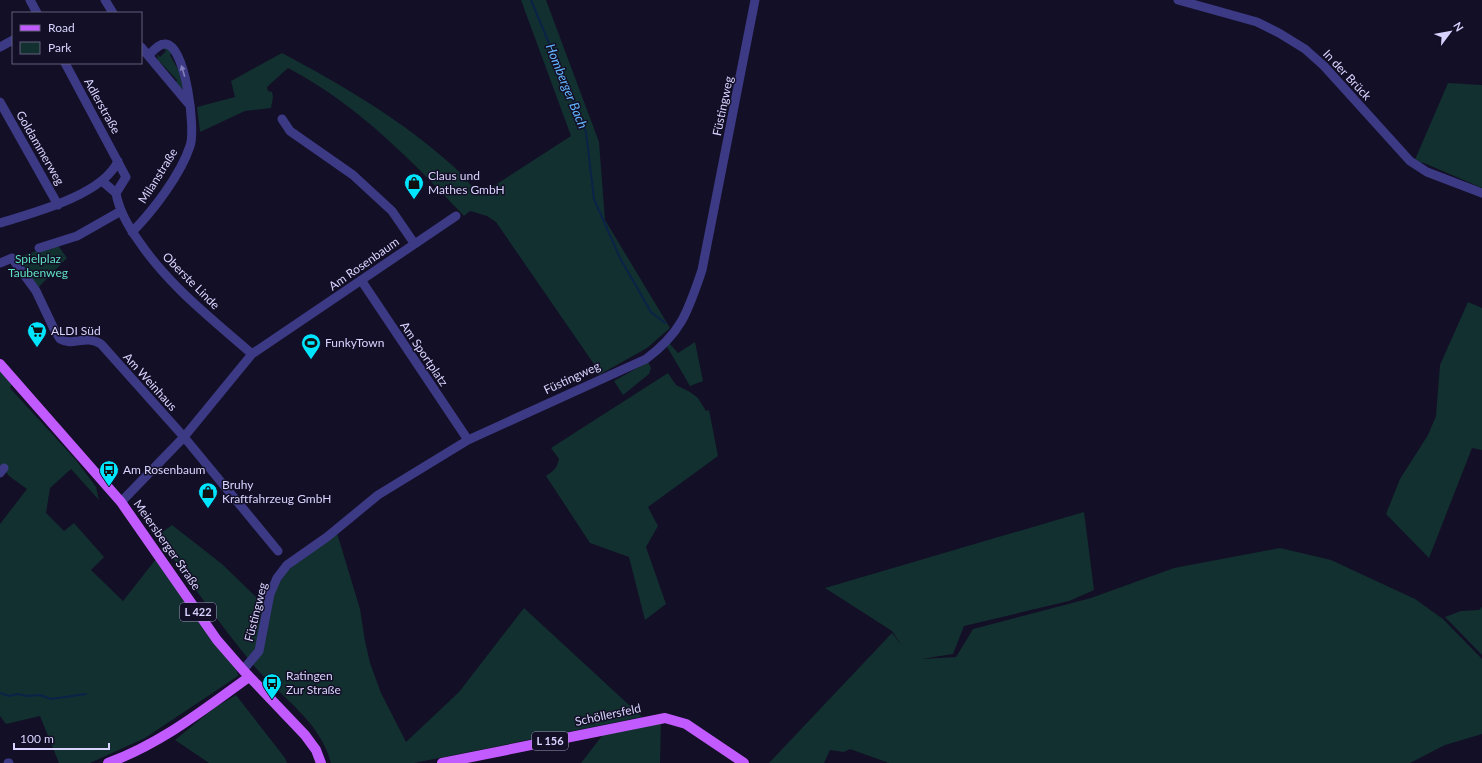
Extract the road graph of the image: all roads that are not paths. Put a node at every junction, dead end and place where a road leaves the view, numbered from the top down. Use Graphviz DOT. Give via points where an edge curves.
graph roads {
  1 [pos="30,0"];
  2 [pos="105,0"];
  3 [pos="755,0"];
  4 [pos="1178,0"];
  5 [pos="36,12"];
  6 [pos="112,12"];
  7 [pos="12,41"];
  8 [pos="0,47"];
  9 [pos="142,48"];
  10 [pos="148,55"];
  11 [pos="66,64"];
  12 [pos="0,102"];
  13 [pos="189,104"];
  14 [pos="282,119"];
  15 [pos="118,162"];
  16 [pos="102,181"];
  17 [pos="1482,193"];
  18 [pos="116,194"];
  19 [pos="58,205"];
  20 [pos="121,211"];
  21 [pos="456,216"];
  22 [pos="0,223"];
  23 [pos="132,232"];
  24 [pos="414,243"];
  25 [pos="39,248"];
  26 [pos="0,264"];
  27 [pos="362,280"];
  28 [pos="252,354"];
  29 [pos="0,364"];
  30 [pos="184,437"];
  31 [pos="468,440"];
  32 [pos="121,502"];
  33 [pos="278,551"];
  34 [pos="246,673"];
  35 [pos="108,763"];
  36 [pos="321,763"];
  37 [pos="442,763"];
  38 [pos="744,763"];
  1 -- 5 [label="street"];
  2 -- 6 [label="street"];
  3 -- 31 [label="street, Füstingweg" via="702,270 687,313 675,333 646,359"];
  4 -- 17 [label="street, In der Brück" via="1257,22 1305,49 1324,66 1410,161 1427,172"];
  7 -- 8 [label="street"];
  9 -- 10 [label="street"];
  10 -- 13 [label="street"];
  13 -- 10 [label="street, Milanstraße, one-way" via="184,70 174,51 165,43"];
  11 -- 15 [label="street, Adlerstraße"];
  12 -- 19 [label="street, Goldammerweg"];
  13 -- 23 [label="street, Milanstraße" via="191,146 167,188"];
  14 -- 24 [label="street, Am Rosenbaum" via="290,131 352,175 392,211"];
  15 -- 16 [label="street"];
  15 -- 18 [label="street, Adlerstraße" via="126,177"];
  16 -- 18 [label="street"];
  16 -- 19 [label="street"];
  18 -- 20 [label="street, Oberste Linde"];
  19 -- 22 [label="street"];
  20 -- 23 [label="street, Oberste Linde"];
  20 -- 25 [label="street" via="77,236"];
  21 -- 24 [label="street, Am Rosenbaum"];
  23 -- 28 [label="street, Oberste Linde" via="155,264 183,295"];
  24 -- 27 [label="street, Am Rosenbaum"];
  26 -- 30 [label="street, Am Weinhaus" via="12,258 36,291 60,339 72,342 89,339 101,344"];
  27 -- 28 [label="street, Am Rosenbaum"];
  27 -- 31 [label="street, Am Sportplatz"];
  28 -- 30 [label="street, Am Rosenbaum"];
  29 -- 32 [label="main road, Meiersberger Straße / L 422"];
  30 -- 32 [label="street, Am Rosenbaum"];
  30 -- 33 [label="street, Am Weinhaus"];
  31 -- 34 [label="street, Füstingweg" via="378,495 327,538 287,565 277,578 270,594 259,651"];
  32 -- 34 [label="main road, Meiersberger Straße / L 422" via="217,640"];
  34 -- 35 [label="main road" via="150,745"];
  34 -- 36 [label="main road, Meiersberger Straße / L 422" via="305,734"];
  37 -- 38 [label="main road, Schöllersfeld / L 156" via="665,718 686,724"];
}
